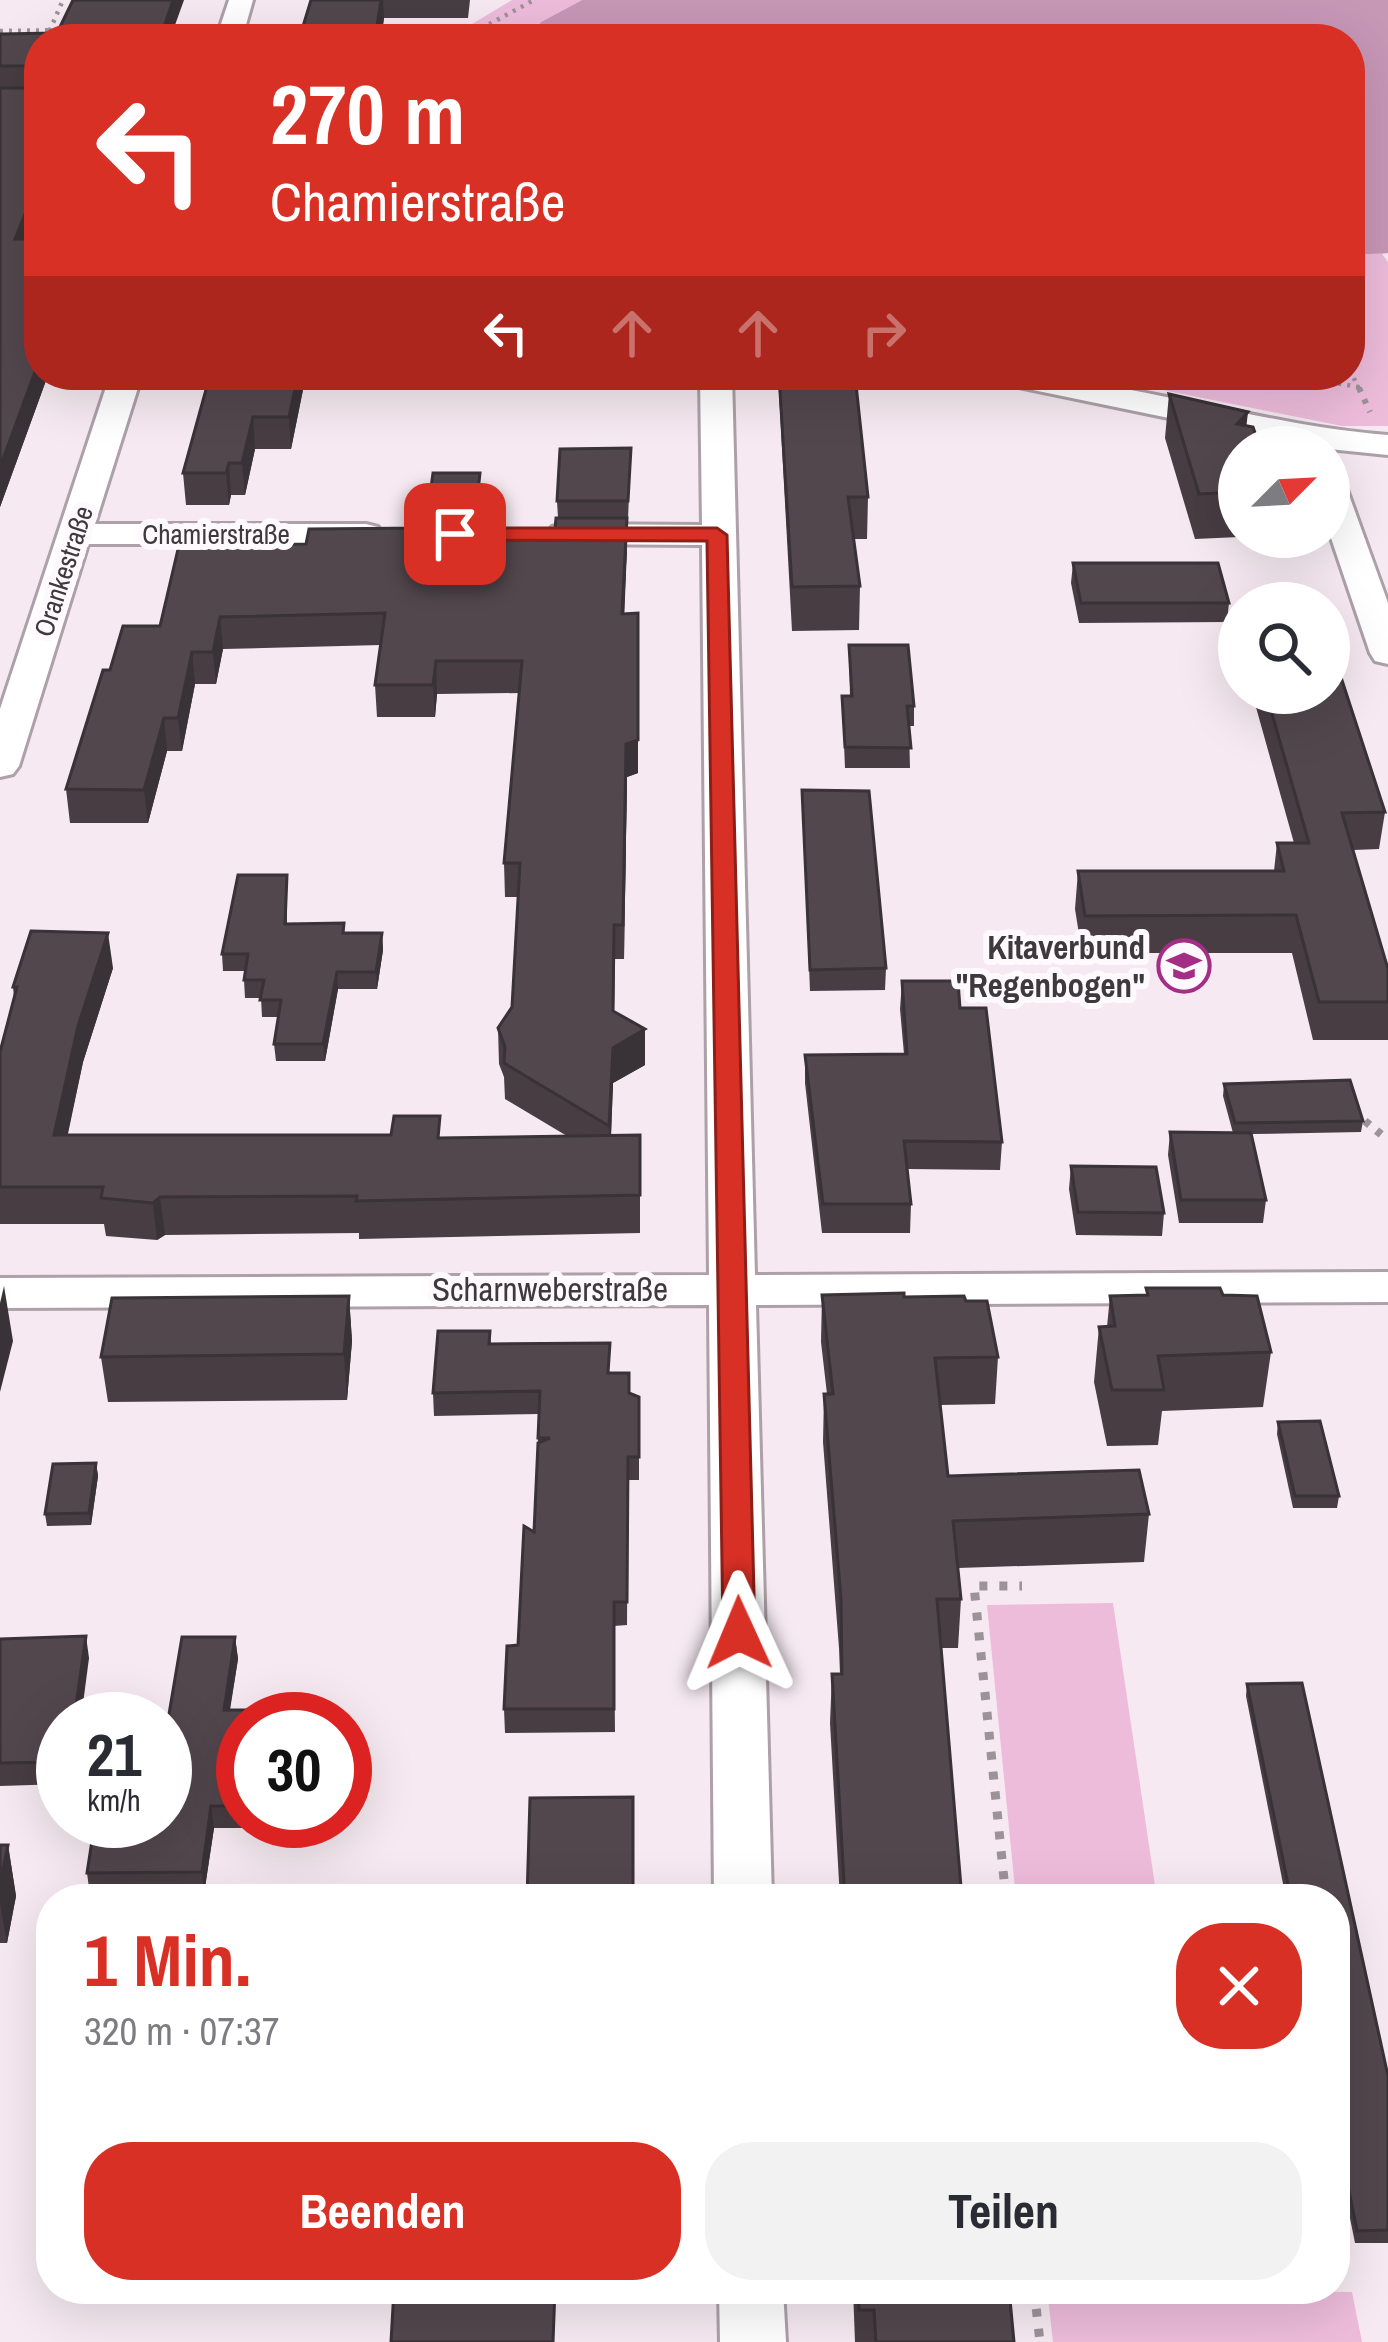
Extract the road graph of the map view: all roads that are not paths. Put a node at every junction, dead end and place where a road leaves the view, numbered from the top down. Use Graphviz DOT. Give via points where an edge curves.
graph roads {
  1 [pos="120,390"];
  2 [pos="716,390"];
  3 [pos="1074,390"];
  4 [pos="1242,426"];
  5 [pos="1350,444"];
  6 [pos="1388,445"];
  7 [pos="76,534"];
  8 [pos="397,534"];
  9 [pos="540,535"];
  10 [pos="717,535"];
  11 [pos="1350,544"];
  12 [pos="1388,653"];
  13 [pos="0,766"];
  14 [pos="1388,1286"];
  15 [pos="733,1287"];
  16 [pos="0,1292"];
  17 [pos="743,1884"];
  18 [pos="752,2304"];
  19 [pos="753,2342"];
  1 -- 7 [label="street, Orankestraße"];
  2 -- 10 [label="street"];
  3 -- 4 [label="street"];
  5 -- 6 [label="street"];
  7 -- 8 [label="street, Chamierstraße"];
  7 -- 13 [label="street, Orankestraße"];
  9 -- 10 [label="street"];
  10 -- 15 [label="street"];
  11 -- 12 [label="street"];
  14 -- 15 [label="street, Scharnweberstraße"];
  15 -- 16 [label="street, Scharnweberstraße"];
  15 -- 17 [label="street"];
  18 -- 19 [label="street"];
}
